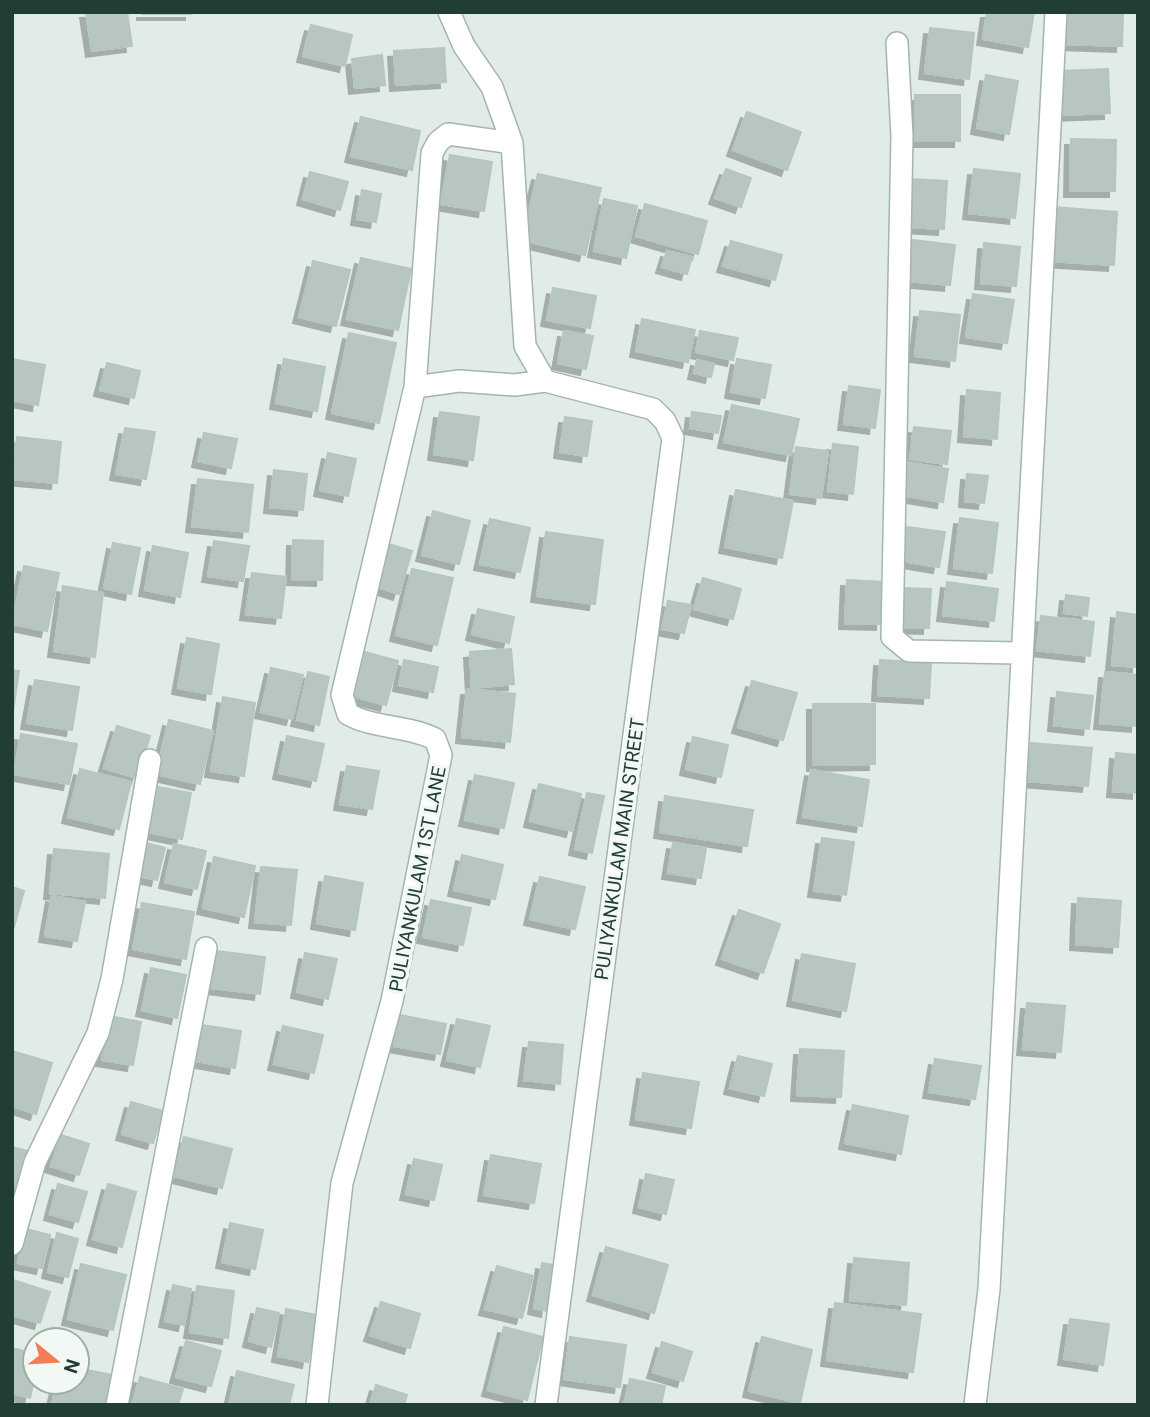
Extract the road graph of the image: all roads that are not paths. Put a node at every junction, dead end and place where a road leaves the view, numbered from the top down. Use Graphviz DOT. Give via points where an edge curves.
graph roads {
  1 [pos="449,12"];
  2 [pos="1056,12"];
  3 [pos="897,43"];
  4 [pos="512,142"];
  5 [pos="545,381"];
  6 [pos="415,387"];
  7 [pos="1023,653"];
  8 [pos="150,760"];
  9 [pos="206,948"];
  10 [pos="12,1244"];
  11 [pos="117,1405"];
  12 [pos="317,1405"];
  13 [pos="546,1405"];
  14 [pos="975,1405"];
  1 -- 4 [label="street" via="464,46 492,87"];
  2 -- 7 [label="street"];
  3 -- 7 [label="street" via="901,136 892,637 909,651"];
  4 -- 5 [label="street" via="525,346"];
  4 -- 6 [label="street" via="448,134 432,153"];
  5 -- 6 [label="street" via="514,385 459,381"];
  5 -- 13 [label="street, PULIYANKULAM MAIN STREET" via="653,409 673,438"];
  6 -- 12 [label="street, PULIYANKULAM 1ST LANE" via="342,695 348,714 362,722 419,730 435,738 441,755 392,1001 342,1184"];
  7 -- 14 [label="street" via="989,1289"];
  8 -- 10 [label="street" via="112,979 98,1033 36,1162"];
  9 -- 11 [label="street"];
}
